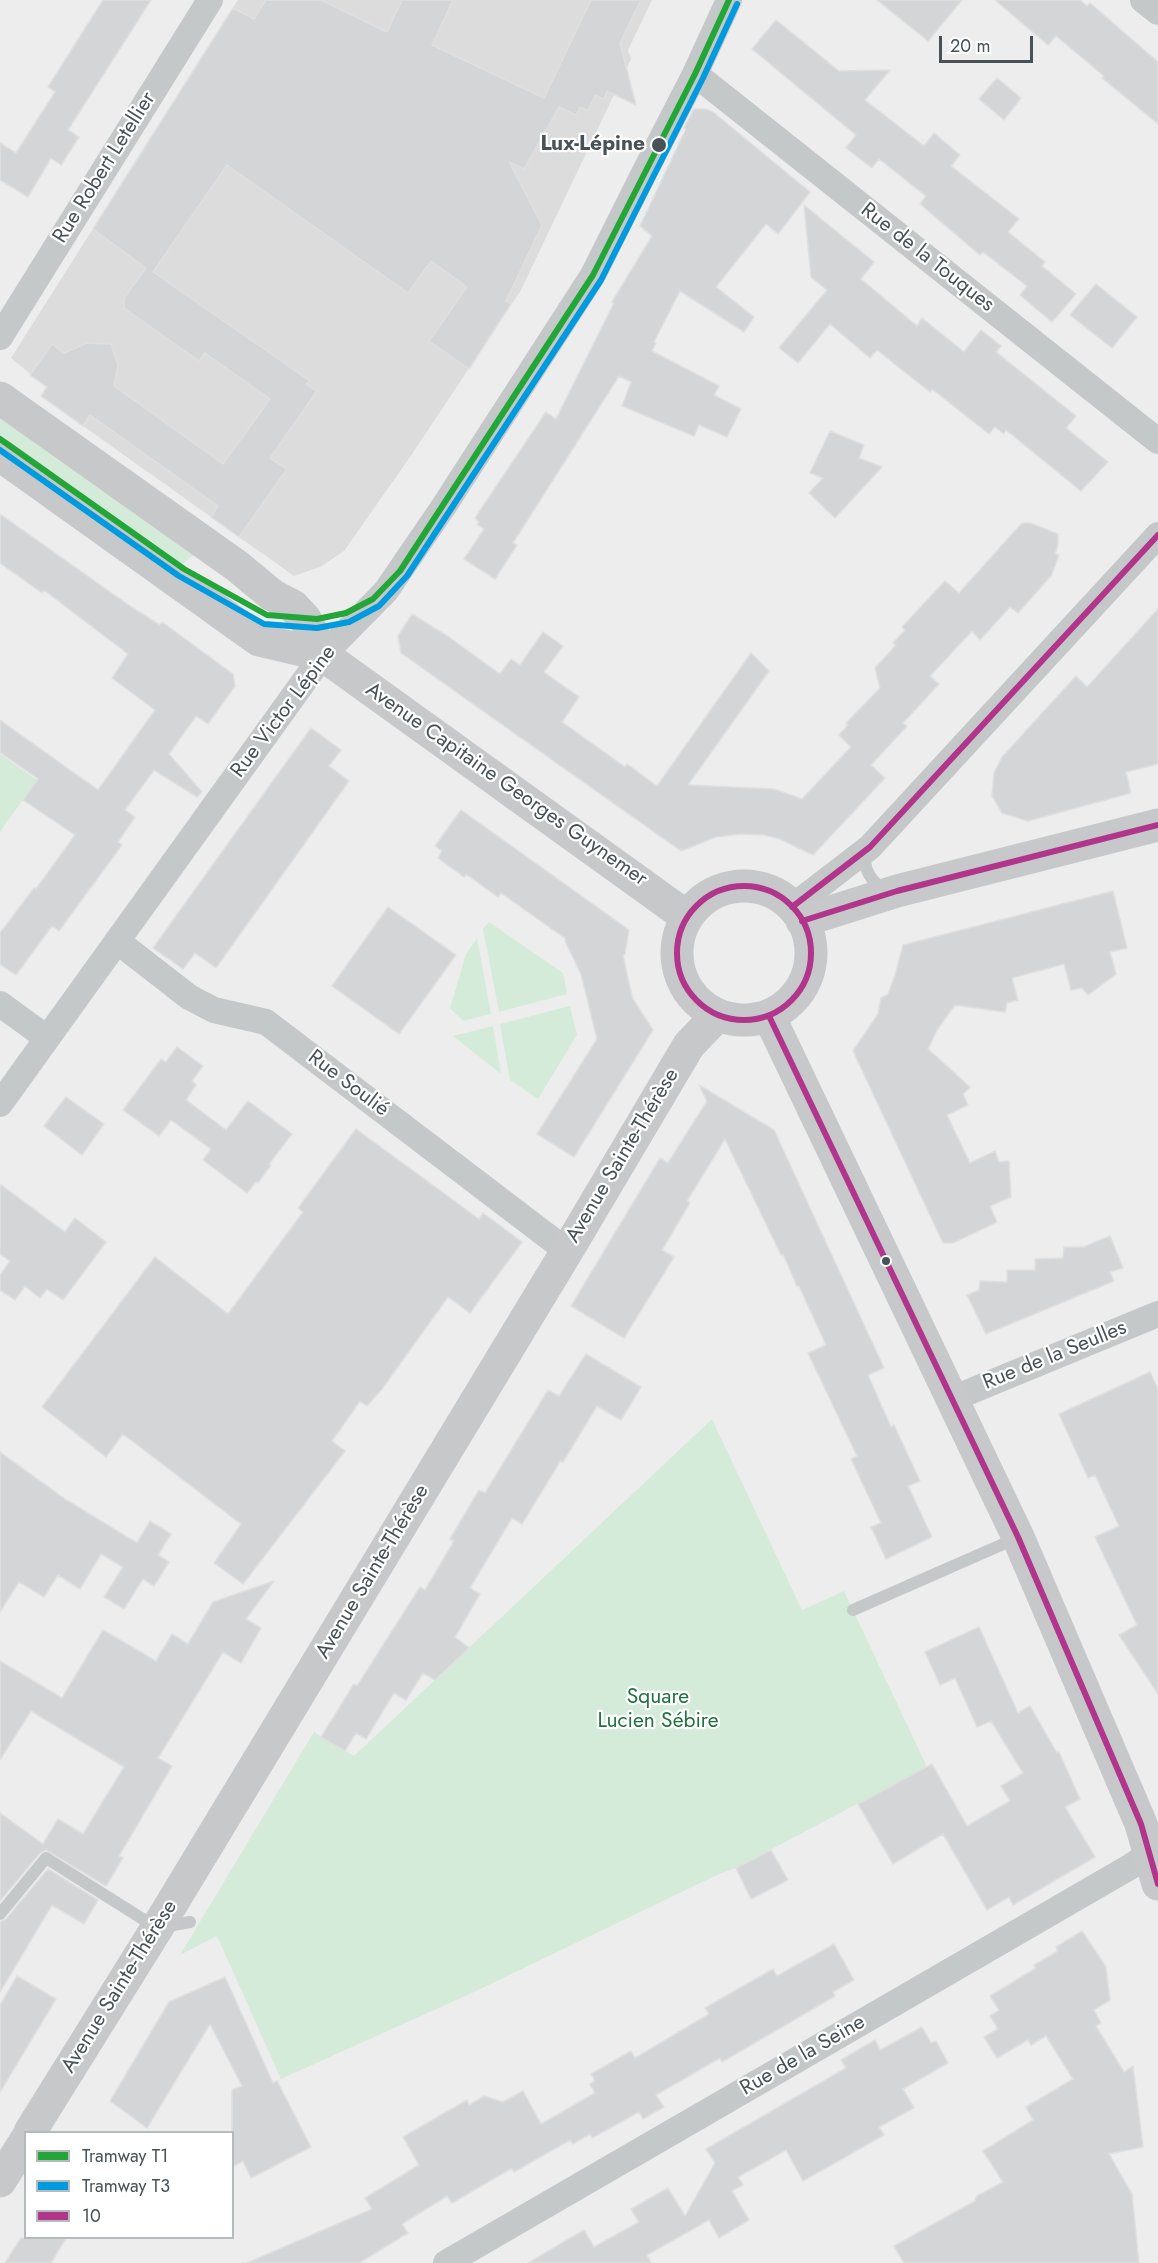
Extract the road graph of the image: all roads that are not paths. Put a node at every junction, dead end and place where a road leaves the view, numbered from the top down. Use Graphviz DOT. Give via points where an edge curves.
graph roads {
  1 [pos="210,0"];
  2 [pos="729,0"];
  3 [pos="1143,0"];
  4 [pos="1158,12"];
  5 [pos="695,74"];
  6 [pos="0,337"];
  7 [pos="0,398"];
  8 [pos="1158,441"];
  9 [pos="0,455"];
  10 [pos="1158,535"];
  11 [pos="323,655"];
  12 [pos="1158,825"];
  13 [pos="870,848"];
  14 [pos="897,891"];
  15 [pos="797,914"];
  16 [pos="687,917"];
  17 [pos="117,941"];
  18 [pos="0,1004"];
  19 [pos="718,1015"];
  20 [pos="769,1016"];
  21 [pos="47,1038"];
  22 [pos="0,1104"];
  23 [pos="567,1251"];
  24 [pos="1158,1314"];
  25 [pos="952,1399"];
  26 [pos="1018,1537"];
  27 [pos="853,1610"];
  28 [pos="1154,1851"];
  29 [pos="1158,1884"];
  30 [pos="0,1914"];
  31 [pos="190,1922"];
  32 [pos="157,1928"];
  33 [pos="31,2131"];
  34 [pos="24,2143"];
  35 [pos="0,2181"];
  36 [pos="446,2263"];
  1 -- 6 [label="street, Rue Robert Letellier"];
  2 -- 5 [label="street, Rue Victor Lépine"];
  3 -- 4 [label="street"];
  5 -- 8 [label="street, Rue de la Touques"];
  5 -- 11 [label="street, Rue Victor Lépine" via="594,275 563,324 386,591"];
  7 -- 11 [label="street, Avenue Capitaine Georges Guynemer" via="292,606 305,619"];
  9 -- 11 [label="street, Avenue Capitaine Georges Guynemer" via="259,640"];
  10 -- 13 [label="street"];
  11 -- 16 [label="street, Avenue Capitaine Georges Guynemer"];
  11 -- 17 [label="street, Rue Victor Lépine"];
  12 -- 14 [label="street"];
  13 -- 14 [label="lane" via="865,855 871,878 879,886"];
  13 -- 15 [label="street"];
  14 -- 15 [label="street"];
  15 -- 16 [label="street" via="778,895 743,886 725,888 708,896"];
  15 -- 20 [label="street" via="808,936 809,967 804,982 785,1006"];
  16 -- 19 [label="street" via="677,940 680,976 689,993"];
  17 -- 21 [label="street, Rue Victor Lépine"];
  17 -- 23 [label="street, Rue Soulié" via="189,997 214,1010 266,1022"];
  18 -- 21 [label="street"];
  19 -- 20 [label="street" via="735,1020"];
  19 -- 23 [label="street, Avenue Sainte-Thérèse" via="689,1045"];
  20 -- 25 [label="street"];
  21 -- 22 [label="street, Rue Victor Lépine"];
  23 -- 32 [label="street, Avenue Sainte-Thérèse"];
  24 -- 25 [label="street, Rue de la Seulles"];
  25 -- 26 [label="street"];
  26 -- 27 [label="lane"];
  26 -- 28 [label="street"];
  28 -- 29 [label="street"];
  28 -- 36 [label="street, Rue de la Seine"];
  30 -- 32 [label="lane" via="46,1858"];
  31 -- 32 [label="lane"];
  32 -- 33 [label="street, Avenue Sainte-Thérèse"];
  34 -- 35 [label="street"];
}
